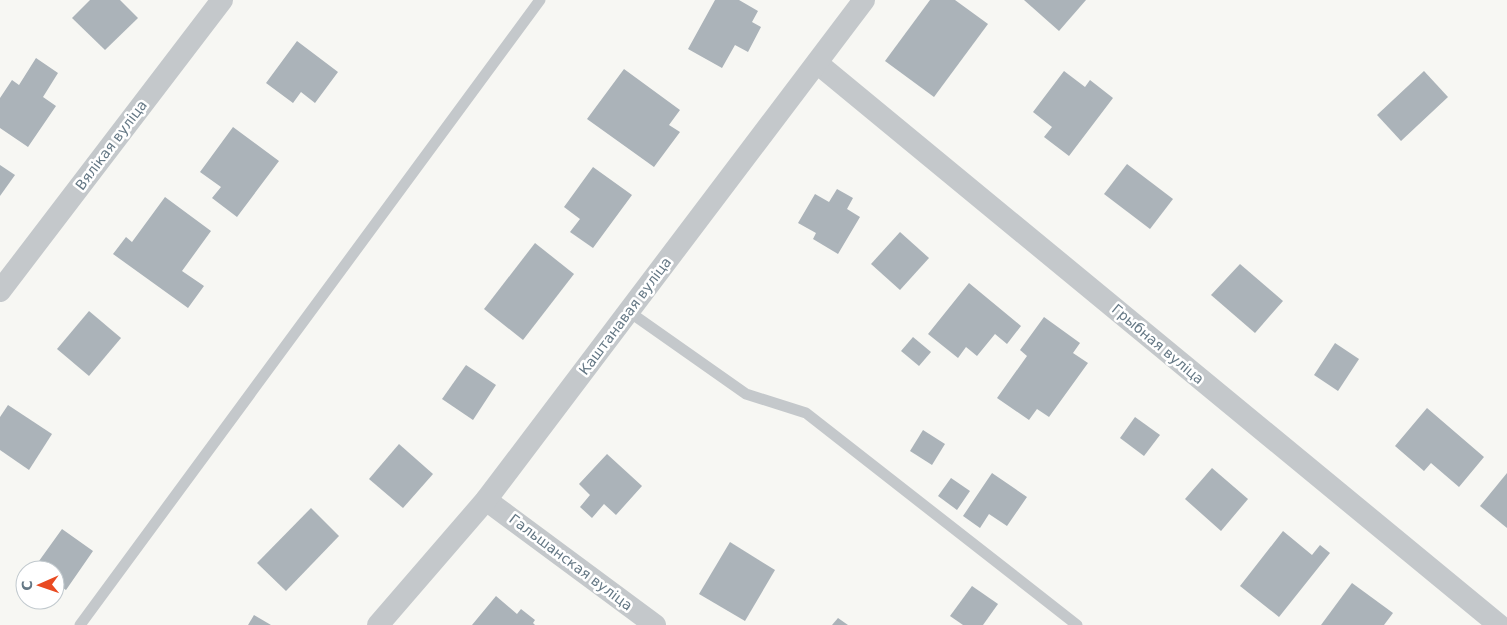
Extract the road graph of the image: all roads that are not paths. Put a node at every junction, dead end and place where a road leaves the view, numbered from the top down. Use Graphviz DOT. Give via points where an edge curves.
graph roads {
  1 [pos="222,0"];
  2 [pos="540,0"];
  3 [pos="864,0"];
  4 [pos="817,63"];
  5 [pos="0,291"];
  6 [pos="628,311"];
  7 [pos="486,500"];
  8 [pos="80,625"];
  9 [pos="378,625"];
  10 [pos="655,625"];
  11 [pos="1077,625"];
  12 [pos="1499,625"];
  1 -- 5 [label="street, Вялікая вуліца"];
  2 -- 8 [label="lane"];
  3 -- 4 [label="street, Каштанавая вуліца"];
  4 -- 6 [label="street, Каштанавая вуліца"];
  4 -- 12 [label="street, Грыбная вуліца"];
  6 -- 7 [label="street, Каштанавая вуліца"];
  6 -- 11 [label="lane" via="746,394 806,413"];
  7 -- 9 [label="street, Каштанавая вуліца"];
  7 -- 10 [label="street, Гальшанская вуліца"];
}
